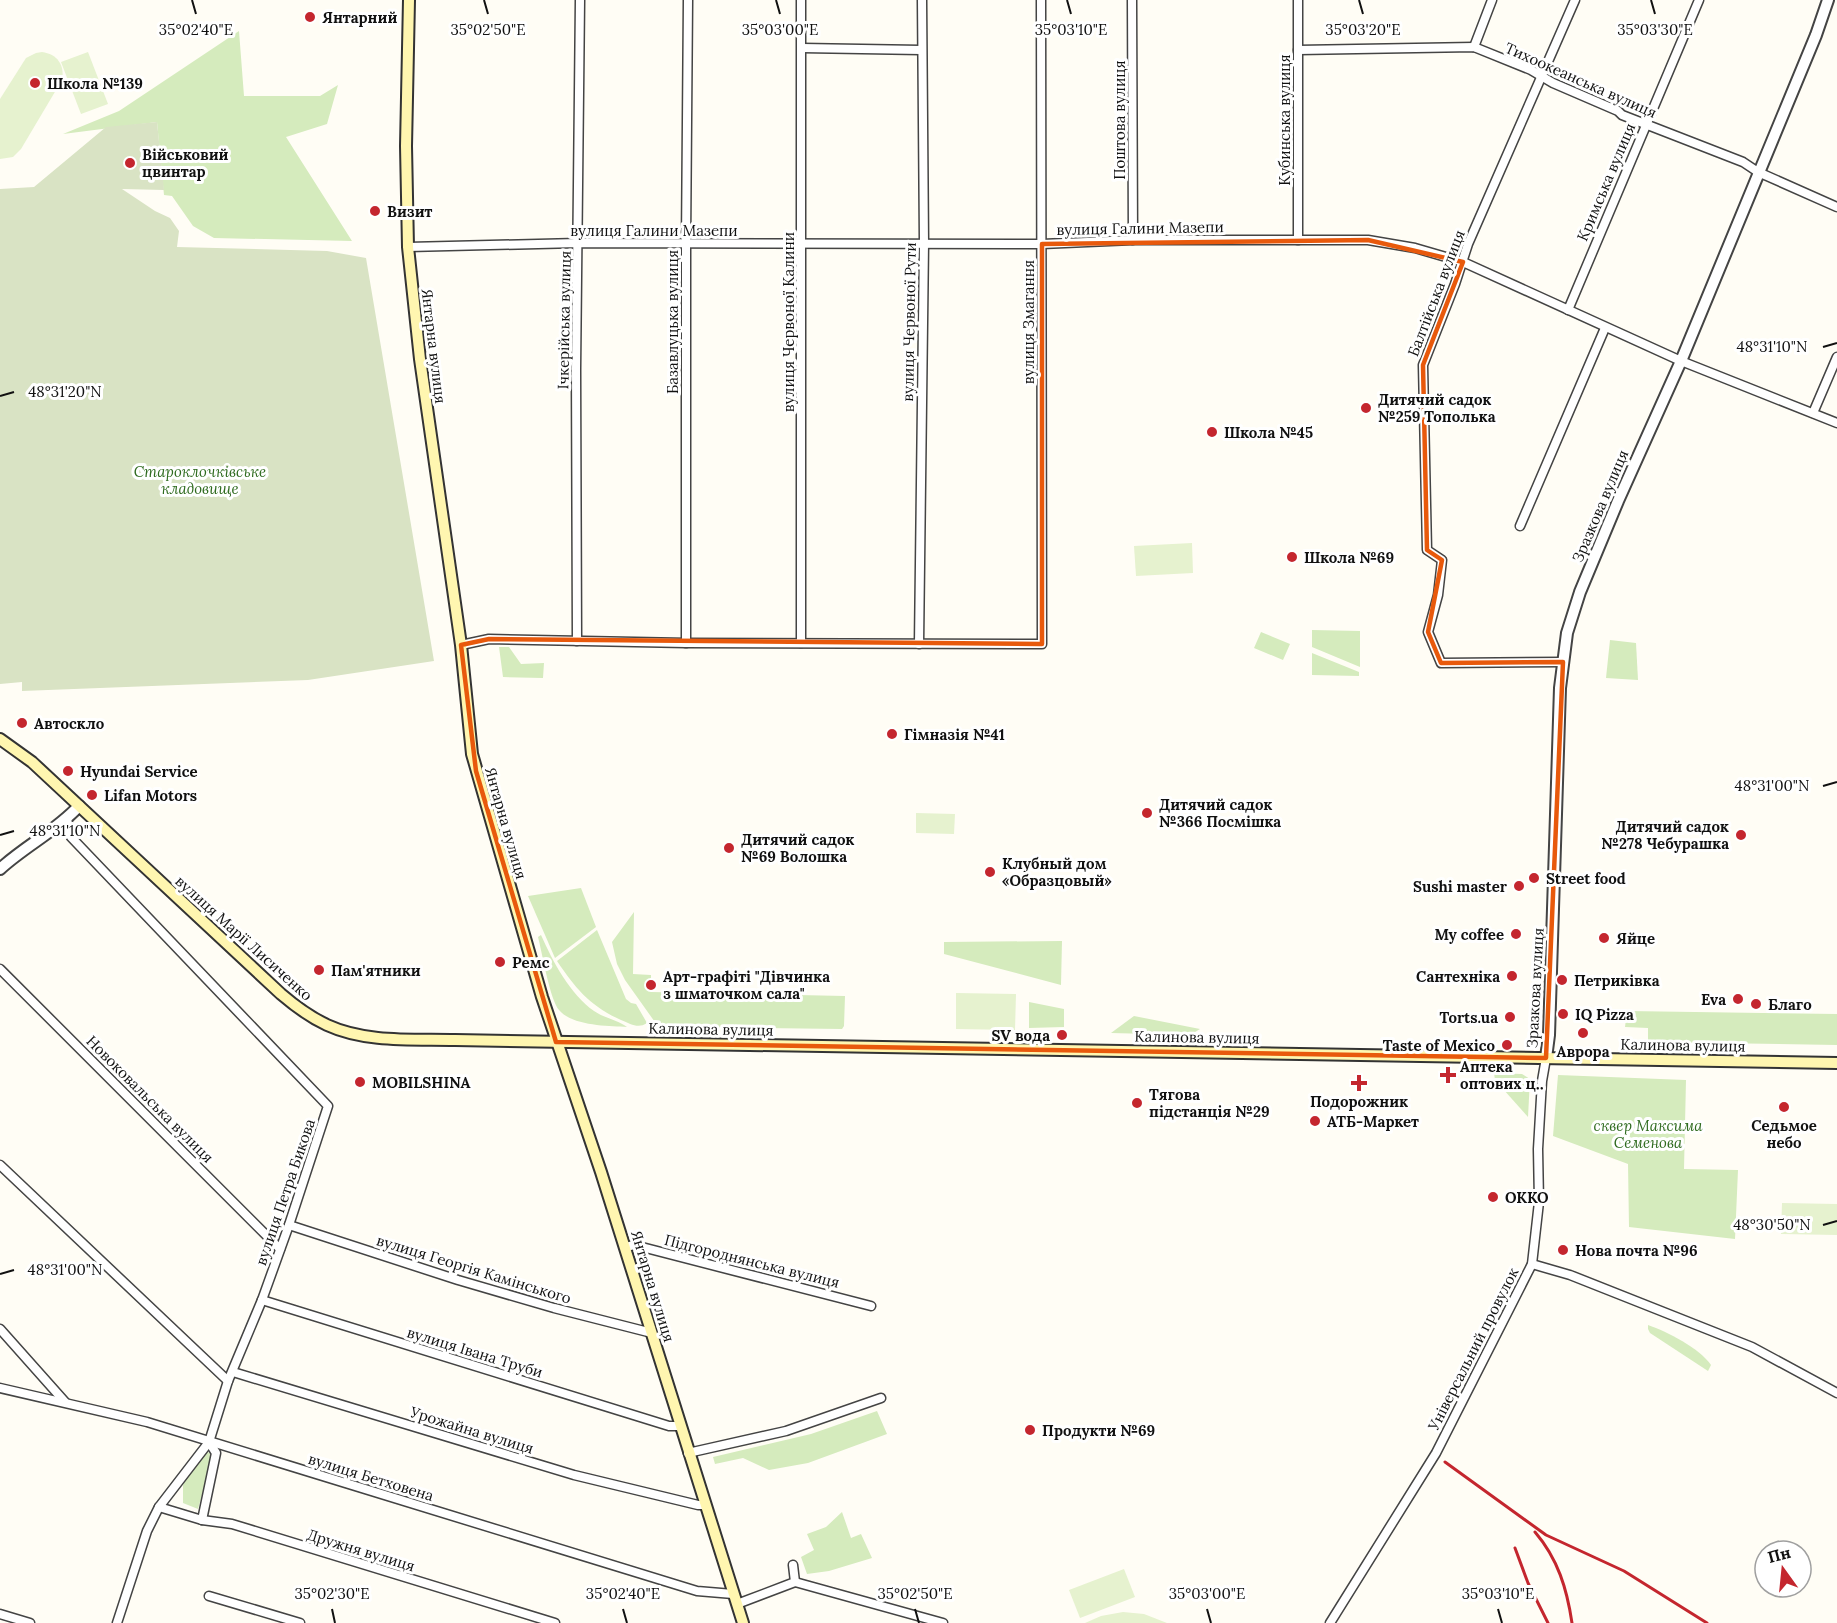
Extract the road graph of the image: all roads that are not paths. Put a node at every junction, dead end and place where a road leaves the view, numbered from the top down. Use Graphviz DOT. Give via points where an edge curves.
graph roads {
  1 [pos="409,0"];
  2 [pos="580,0"];
  3 [pos="688,0"];
  4 [pos="801,0"];
  5 [pos="922,0"];
  6 [pos="1041,0"];
  7 [pos="1132,0"];
  8 [pos="1298,0"];
  9 [pos="1492,0"];
  10 [pos="1575,0"];
  11 [pos="1699,0"];
  12 [pos="1828,0"];
  13 [pos="1474,47"];
  14 [pos="801,48"];
  15 [pos="921,50"];
  16 [pos="1298,50"];
  17 [pos="1541,76"];
  18 [pos="1645,124"];
  19 [pos="1758,172"];
  20 [pos="1837,207"];
  21 [pos="1133,240"];
  22 [pos="1298,240"];
  23 [pos="578,243"];
  24 [pos="686,243"];
  25 [pos="924,243"];
  26 [pos="802,244"];
  27 [pos="1042,244"];
  28 [pos="408,247"];
  29 [pos="1463,262"];
  30 [pos="1568,310"];
  31 [pos="1605,328"];
  32 [pos="1837,357"];
  33 [pos="1681,361"];
  34 [pos="1813,413"];
  35 [pos="1837,423"];
  36 [pos="1520,526"];
  37 [pos="577,641"];
  38 [pos="686,643"];
  39 [pos="801,643"];
  40 [pos="920,644"];
  41 [pos="461,645"];
  42 [pos="1563,662"];
  43 [pos="0,739"];
  44 [pos="79,807"];
  45 [pos="67,819"];
  46 [pos="0,869"];
  47 [pos="0,969"];
  48 [pos="556,1042"];
  49 [pos="1546,1058"];
  50 [pos="1837,1063"];
  51 [pos="0,1165"];
  52 [pos="290,1225"];
  53 [pos="626,1247"];
  54 [pos="280,1249"];
  55 [pos="1532,1264"];
  56 [pos="262,1300"];
  57 [pos="871,1306"];
  58 [pos="0,1329"];
  59 [pos="652,1333"];
  60 [pos="233,1372"];
  61 [pos="228,1381"];
  62 [pos="0,1388"];
  63 [pos="1837,1393"];
  64 [pos="881,1398"];
  65 [pos="65,1403"];
  66 [pos="680,1426"];
  67 [pos="209,1442"];
  68 [pos="688,1453"];
  69 [pos="705,1506"];
  70 [pos="159,1507"];
  71 [pos="202,1520"];
  72 [pos="793,1564"];
  73 [pos="795,1582"];
  74 [pos="209,1596"];
  75 [pos="735,1599"];
  76 [pos="0,1614"];
  77 [pos="30,1623"];
  78 [pos="117,1623"];
  79 [pos="300,1623"];
  80 [pos="555,1623"];
  81 [pos="742,1623"];
  82 [pos="943,1623"];
  83 [pos="1330,1623"];
  1 -- 28 [label="main road, Янтарна вулиця"];
  2 -- 23 [label="street, Ічкерійська вулиця"];
  3 -- 24 [label="street, Базавлуцька вулиця"];
  4 -- 14 [label="street, вулиця Червоної Калини"];
  5 -- 15 [label="street, вулиця Червоної Рути"];
  6 -- 27 [label="street, вулиця Змагання"];
  7 -- 21 [label="street, Поштова вулиця"];
  8 -- 16 [label="street, Кубинська вулиця"];
  9 -- 13 [label="street"];
  10 -- 17 [label="street, Балтійська вулиця"];
  11 -- 18 [label="street, Кримська вулиця"];
  12 -- 19 [label="street, Зразкова вулиця"];
  13 -- 16 [label="street, Тихоокеанська вулиця"];
  13 -- 17 [label="street, Тихоокеанська вулиця"];
  14 -- 15 [label="street"];
  14 -- 26 [label="street, вулиця Червоної Калини"];
  15 -- 25 [label="street, вулиця Червоної Рути"];
  16 -- 22 [label="street, Кубинська вулиця"];
  17 -- 18 [label="street, Тихоокеанська вулиця"];
  17 -- 29 [label="street, Балтійська вулиця"];
  18 -- 19 [label="street, Тихоокеанська вулиця" via="1743,162"];
  18 -- 30 [label="street, Кримська вулиця"];
  19 -- 20 [label="street, Тихоокеанська вулиця"];
  19 -- 33 [label="street, Зразкова вулиця"];
  21 -- 22 [label="street, вулиця Галини Мазепи"];
  21 -- 27 [label="street, вулиця Галини Мазепи"];
  22 -- 29 [label="street, вулиця Галини Мазепи" via="1368,240"];
  23 -- 24 [label="street, вулиця Галини Мазепи"];
  23 -- 28 [label="street, вулиця Галини Мазепи"];
  23 -- 37 [label="street, Ічкерійська вулиця"];
  24 -- 26 [label="street, вулиця Галини Мазепи"];
  24 -- 38 [label="street, Базавлуцька вулиця"];
  25 -- 26 [label="street, вулиця Галини Мазепи"];
  25 -- 27 [label="street, вулиця Галини Мазепи"];
  25 -- 40 [label="street, вулиця Червоної Рути"];
  26 -- 39 [label="street, вулиця Червоної Калини"];
  27 -- 40 [label="street, вулиця Змагання" via="1042,644"];
  28 -- 41 [label="main road, Янтарна вулиця"];
  29 -- 30 [label="street, вулиця Галини Мазепи"];
  29 -- 42 [label="street, Балтійська вулиця" via="1423,365 1427,550 1442,560 1428,632 1441,663"];
  30 -- 31 [label="street, вулиця Галини Мазепи"];
  31 -- 33 [label="street, вулиця Галини Мазепи"];
  31 -- 36 [label="street"];
  32 -- 34 [label="street"];
  33 -- 34 [label="street, вулиця Галини Мазепи"];
  33 -- 42 [label="street, Зразкова вулиця" via="1580,592"];
  34 -- 35 [label="street, вулиця Галини Мазепи"];
  37 -- 38 [label="street"];
  37 -- 41 [label="street" via="484,639"];
  38 -- 39 [label="street"];
  39 -- 40 [label="street"];
  41 -- 48 [label="main road, Янтарна вулиця" via="468,732 476,771"];
  42 -- 49 [label="street, Зразкова вулиця"];
  43 -- 44 [label="main road, вулиця Марії Лисиченко" via="32,762"];
  44 -- 45 [label="street"];
  44 -- 48 [label="main road, вулиця Марії Лисиченко" via="281,994 329,1026 391,1039"];
  45 -- 46 [label="street"];
  45 -- 52 [label="street, вулиця Петра Бикова" via="71,837 328,1106"];
  47 -- 54 [label="street, Новоковальська вулиця"];
  48 -- 49 [label="main road, Калинова вулиця"];
  48 -- 53 [label="main road, Янтарна вулиця"];
  49 -- 50 [label="main road, Калинова вулиця"];
  49 -- 55 [label="street, Універсальний провулок"];
  51 -- 61 [label="street"];
  52 -- 54 [label="street, вулиця Петра Бикова"];
  52 -- 59 [label="street, вулиця Георгія Камінського" via="458,1280"];
  53 -- 57 [label="street, Підгороднянська вулиця" via="634,1245"];
  53 -- 59 [label="main road, Янтарна вулиця"];
  54 -- 56 [label="street, вулиця Петра Бикова"];
  55 -- 63 [label="street" via="1570,1275 1752,1347"];
  55 -- 83 [label="street, Універсальний провулок" via="1436,1452"];
  56 -- 60 [label="street, вулиця Петра Бикова"];
  56 -- 66 [label="street, вулиця Івана Труби" via="669,1426"];
  58 -- 65 [label="street"];
  59 -- 66 [label="main road, Янтарна вулиця"];
  60 -- 61 [label="street, вулиця Петра Бикова"];
  60 -- 69 [label="street, Урожайна вулиця" via="574,1475"];
  61 -- 67 [label="street, вулиця Петра Бикова"];
  62 -- 65 [label="street, вулиця Бетховена"];
  64 -- 68 [label="street" via="786,1431"];
  65 -- 67 [label="street, вулиця Бетховена" via="147,1422"];
  66 -- 68 [label="main road, Янтарна вулиця"];
  67 -- 70 [label="street"];
  67 -- 71 [label="street, вулиця Петра Бикова" via="216,1453"];
  67 -- 75 [label="street, вулиця Бетховена" via="697,1591"];
  68 -- 69 [label="main road, Янтарна вулиця"];
  69 -- 75 [label="main road, Янтарна вулиця"];
  70 -- 71 [label="street, Дружня вулиця"];
  70 -- 78 [label="street" via="147,1531"];
  71 -- 80 [label="street, Дружня вулиця" via="232,1524"];
  72 -- 73 [label="street"];
  73 -- 75 [label="street"];
  73 -- 82 [label="street"];
  74 -- 79 [label="street"];
  75 -- 81 [label="main road, Янтарна вулиця"];
  76 -- 77 [label="street"];
}
